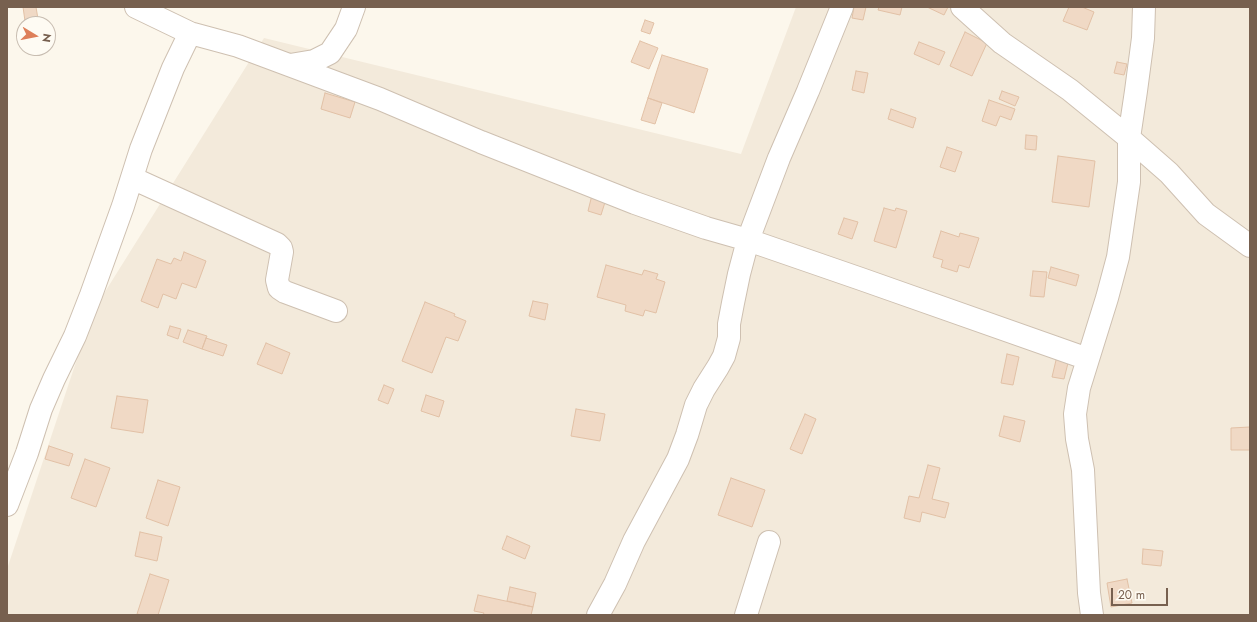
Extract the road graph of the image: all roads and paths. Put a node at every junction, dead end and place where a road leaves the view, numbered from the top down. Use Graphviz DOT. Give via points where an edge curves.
graph roads {
  1 [pos="136,7"];
  2 [pos="354,7"];
  3 [pos="842,7"];
  4 [pos="962,7"];
  5 [pos="1144,7"];
  6 [pos="190,33"];
  7 [pos="290,65"];
  8 [pos="1129,138"];
  9 [pos="132,178"];
  10 [pos="748,240"];
  11 [pos="1250,246"];
  12 [pos="336,311"];
  13 [pos="1088,359"];
  14 [pos="7,505"];
  15 [pos="769,542"];
  16 [pos="598,615"];
  17 [pos="746,615"];
  18 [pos="1092,615"];
  1 -- 6 [label="street"];
  2 -- 7 [label="street" via="346,29 330,53 314,61"];
  3 -- 10 [label="street"];
  4 -- 8 [label="street" via="1002,43 1070,90"];
  5 -- 8 [label="street" via="1143,38"];
  6 -- 7 [label="street" via="238,46"];
  6 -- 9 [label="street" via="173,68"];
  7 -- 10 [label="street" via="634,203"];
  8 -- 11 [label="street" via="1169,173 1206,214"];
  8 -- 13 [label="street" via="1129,182 1118,257"];
  9 -- 12 [label="street" via="277,244 282,252 277,280 280,288"];
  9 -- 14 [label="street" via="91,295 41,409"];
  10 -- 13 [label="street"];
  10 -- 16 [label="street" via="724,356 696,405 678,459"];
  13 -- 18 [label="street" via="1079,388 1075,414 1083,470"];
  15 -- 17 [label="street"];
}
